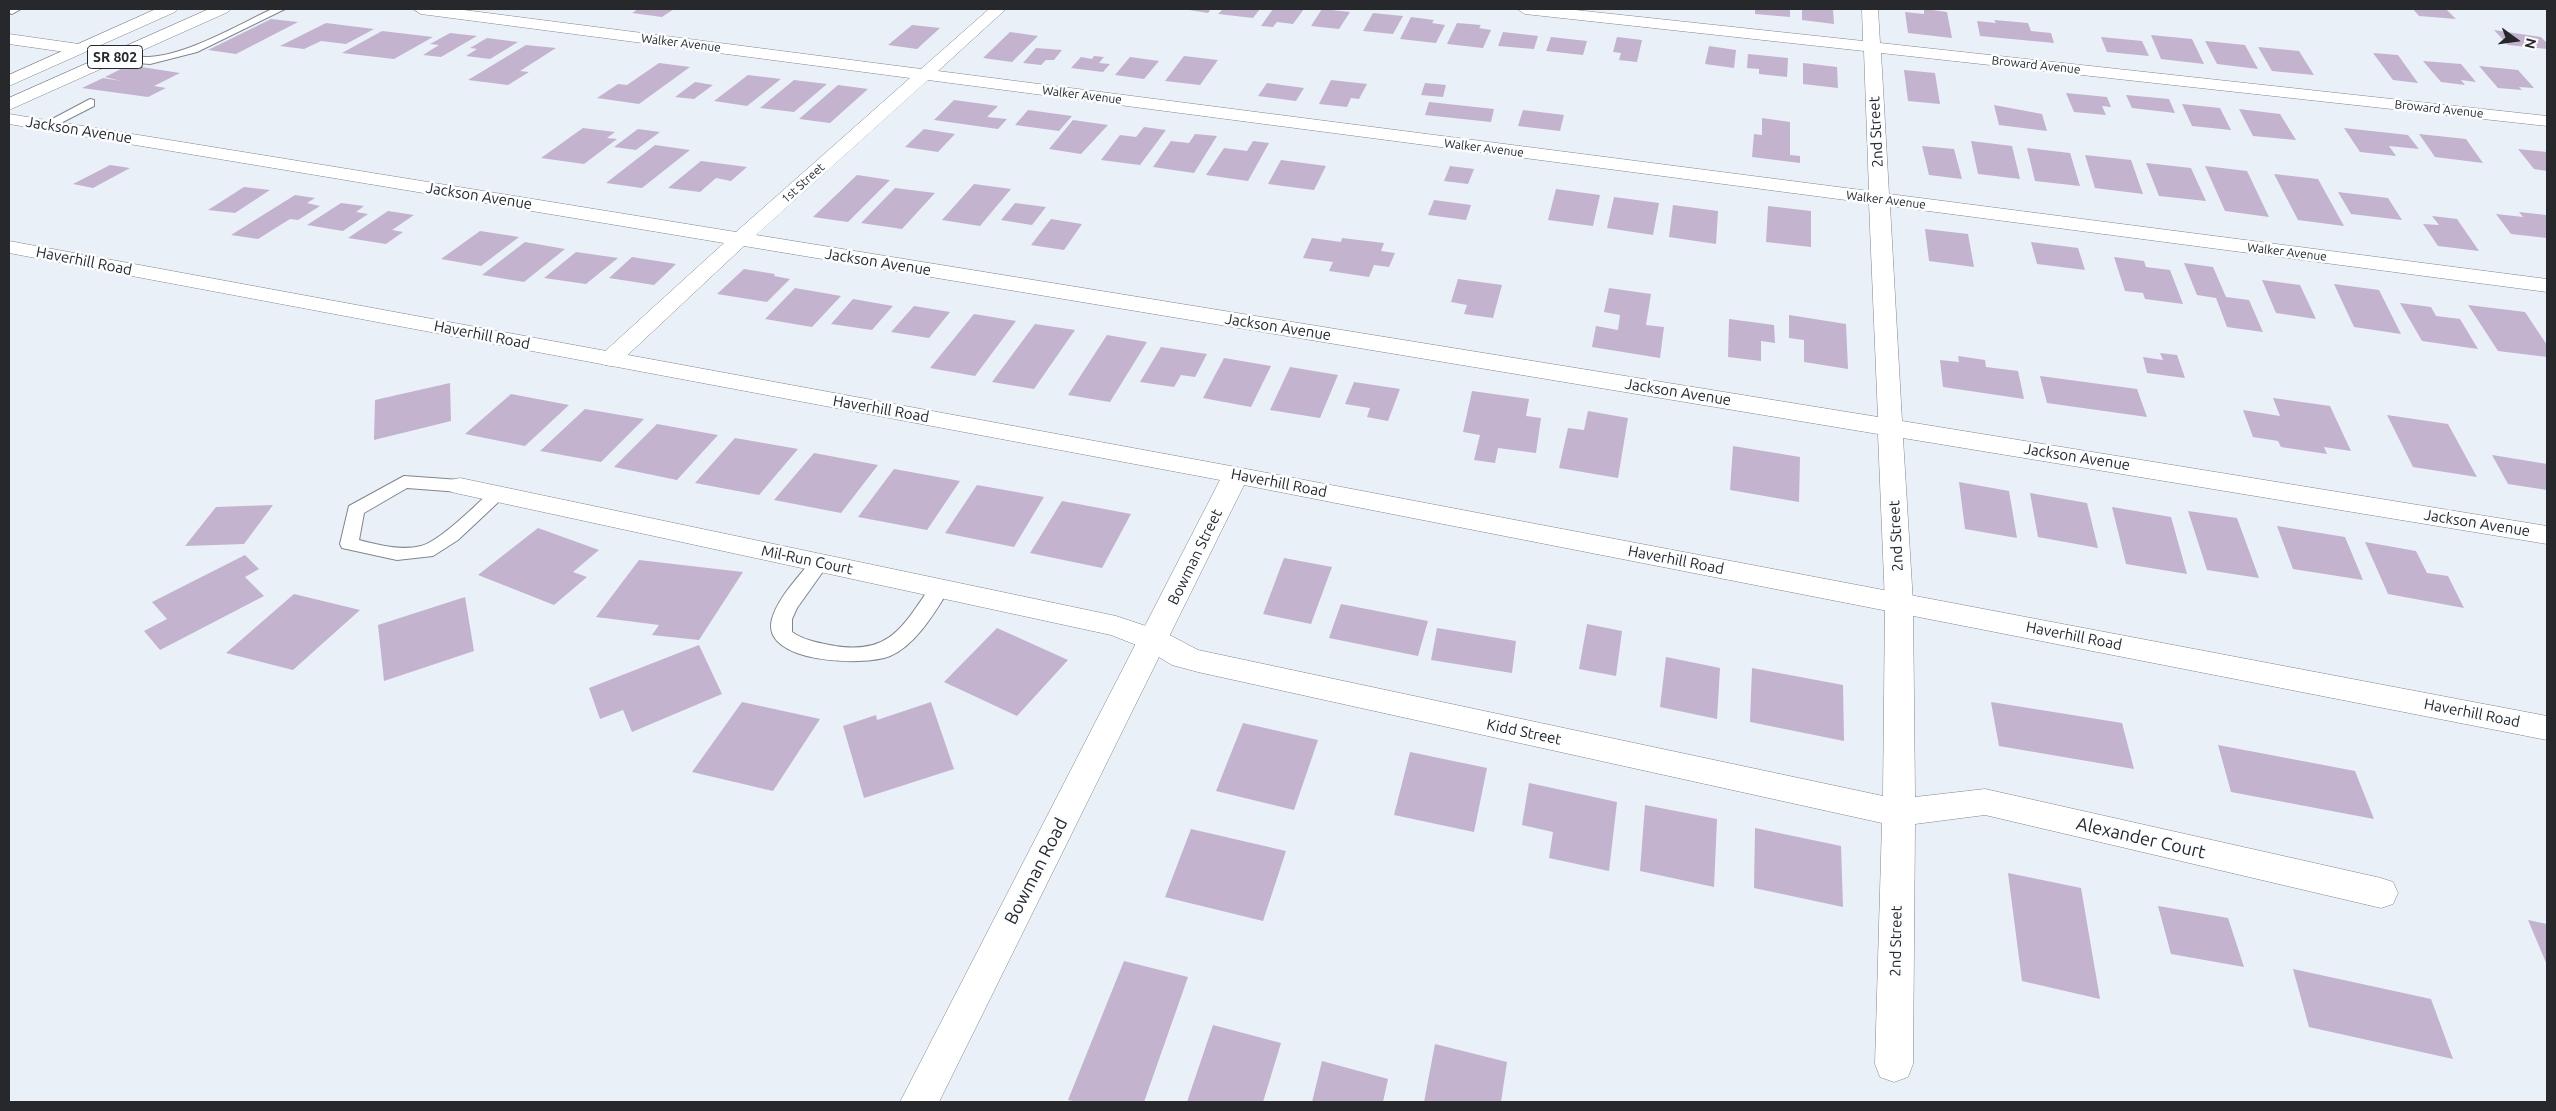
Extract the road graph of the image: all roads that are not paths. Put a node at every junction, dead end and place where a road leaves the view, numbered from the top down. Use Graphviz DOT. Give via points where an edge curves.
graph roads {
  1 [pos="169,9"];
  2 [pos="222,9"];
  3 [pos="280,9"];
  4 [pos="421,9"];
  5 [pos="998,9"];
  6 [pos="1525,9"];
  7 [pos="1870,9"];
  8 [pos="9,39"];
  9 [pos="1872,47"];
  10 [pos="79,49"];
  11 [pos="114,58"];
  12 [pos="924,74"];
  13 [pos="9,81"];
  14 [pos="90,103"];
  15 [pos="9,105"];
  16 [pos="9,119"];
  17 [pos="2547,121"];
  18 [pos="46,125"];
  19 [pos="1880,200"];
  20 [pos="740,240"];
  21 [pos="9,247"];
  22 [pos="2547,285"];
  23 [pos="610,359"];
  24 [pos="1890,426"];
  25 [pos="1236,475"];
  26 [pos="460,486"];
  27 [pos="498,494"];
  28 [pos="2547,535"];
  29 [pos="820,563"];
  30 [pos="940,588"];
  31 [pos="1899,603"];
  32 [pos="1154,640"];
  33 [pos="2547,728"];
  34 [pos="1899,813"];
  35 [pos="2381,894"];
  36 [pos="1894,1064"];
  37 [pos="919,1102"];
  1 -- 10 [label="street, SR 802"];
  2 -- 11 [label="street, SR 802"];
  3 -- 11 [label="lane" via="193,50 150,61"];
  4 -- 12 [label="street, Walker Avenue"];
  5 -- 12 [label="street, 1st Street"];
  6 -- 9 [label="street, Broward Avenue"];
  7 -- 9 [label="street, 2nd Street"];
  8 -- 10 [label="street"];
  9 -- 17 [label="street, Broward Avenue"];
  9 -- 19 [label="street, 2nd Street"];
  10 -- 13 [label="street, SR 802"];
  11 -- 15 [label="street, SR 802"];
  12 -- 19 [label="street, Walker Avenue"];
  12 -- 20 [label="street, 1st Street"];
  14 -- 18 [label="lane"];
  16 -- 18 [label="street, Jackson Avenue"];
  18 -- 20 [label="street, Jackson Avenue"];
  19 -- 22 [label="street, Walker Avenue"];
  19 -- 24 [label="street, 2nd Street"];
  20 -- 23 [label="street, 1st Street"];
  20 -- 24 [label="street, Jackson Avenue"];
  21 -- 23 [label="street, Haverhill Road"];
  23 -- 25 [label="street, Haverhill Road"];
  24 -- 28 [label="street, Jackson Avenue"];
  24 -- 31 [label="street, 2nd Street"];
  25 -- 31 [label="street, Haverhill Road"];
  25 -- 32 [label="street, Bowman Street"];
  26 -- 27 [label="street, Mil-Run Court"];
  26 -- 27 [label="lane" via="404,482 355,510 349,544 386,553 427,552 458,530"];
  27 -- 29 [label="street, Mil-Run Court"];
  29 -- 30 [label="street, Mil-Run Court"];
  29 -- 30 [label="lane" via="789,604 782,620 782,635 795,645 845,656 864,657 882,653 900,642"];
  30 -- 32 [label="street, Mil-Run Court" via="1116,626"];
  31 -- 33 [label="street, Haverhill Road"];
  31 -- 34 [label="street, 2nd Street"];
  32 -- 34 [label="street, Kidd Street" via="1182,657 1198,661"];
  32 -- 37 [label="street, Bowman Road"];
  34 -- 35 [label="street, Alexander Court" via="1985,802"];
  34 -- 36 [label="street, 2nd Street"];
}
